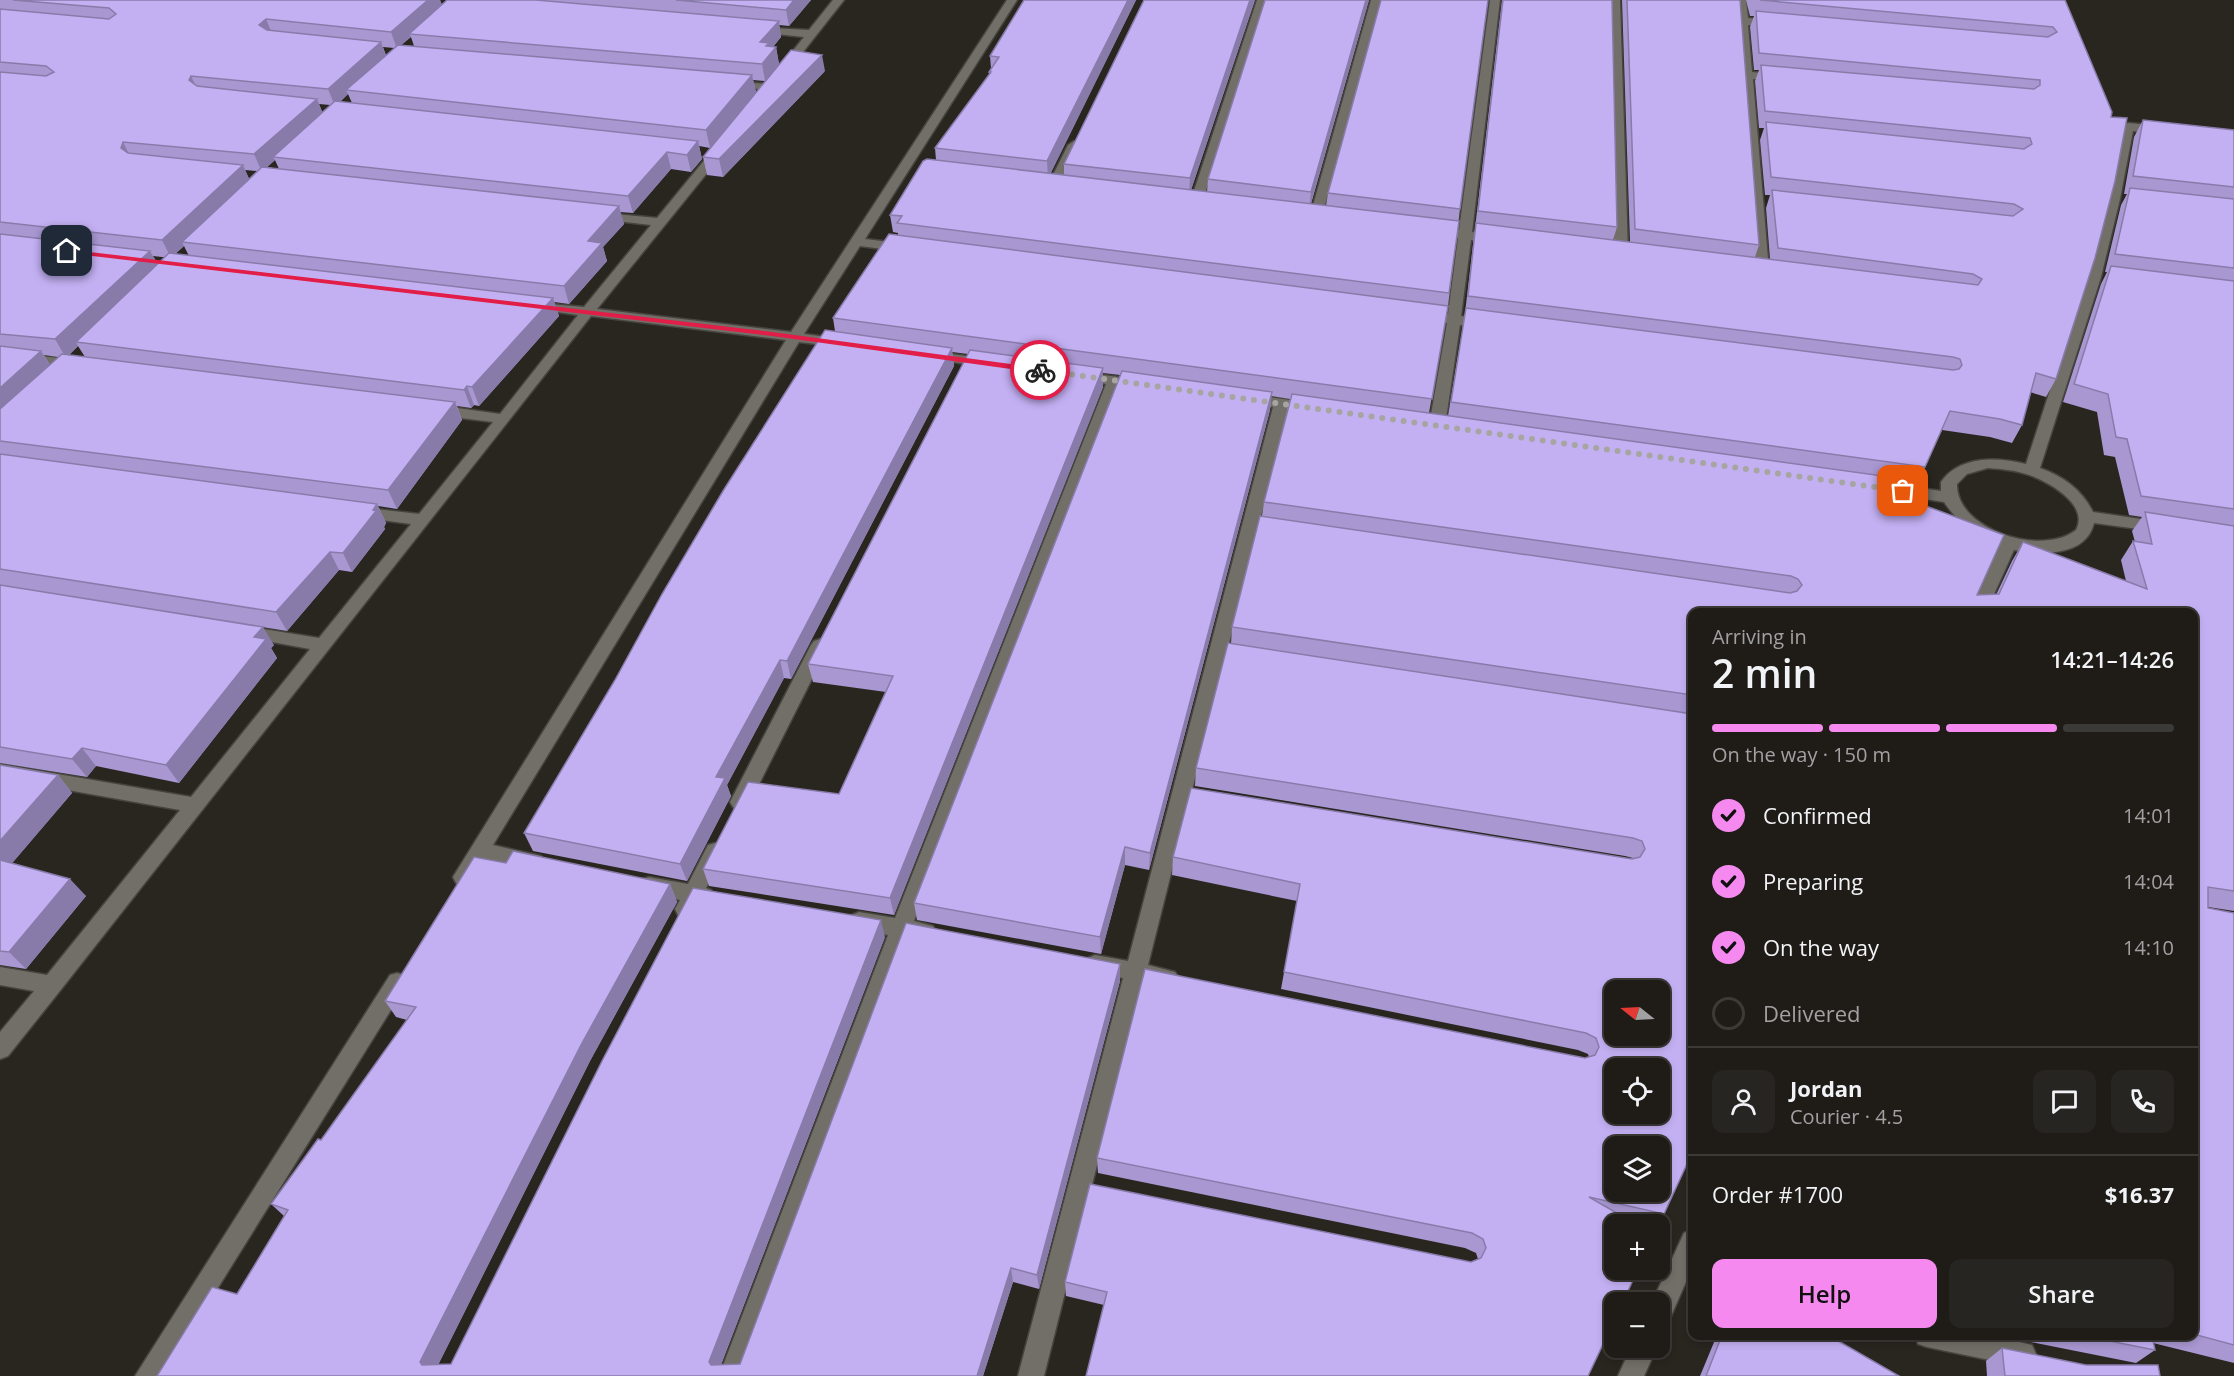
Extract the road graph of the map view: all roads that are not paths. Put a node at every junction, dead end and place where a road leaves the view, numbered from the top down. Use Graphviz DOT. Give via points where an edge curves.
graph roads {
  1 [pos="839,0"];
  2 [pos="1012,0"];
  3 [pos="1262,0"];
  4 [pos="1376,0"];
  5 [pos="1496,0"];
  6 [pos="1615,0"];
  7 [pos="1739,10"];
  8 [pos="1791,25"];
  9 [pos="741,28"];
  10 [pos="812,34"];
  11 [pos="1747,75"];
  12 [pos="1793,79"];
  13 [pos="722,83"];
  14 [pos="769,87"];
  15 [pos="756,104"];
  16 [pos="2175,131"];
  17 [pos="1079,134"];
  18 [pos="729,138"];
  19 [pos="1054,185"];
  20 [pos="1196,203"];
  21 [pos="591,214"];
  22 [pos="1316,216"];
  23 [pos="661,222"];
  24 [pos="1419,229"];
  25 [pos="1465,235"];
  26 [pos="1509,240"];
  27 [pos="856,242"];
  28 [pos="915,249"];
  29 [pos="1621,252"];
  30 [pos="1762,271"];
  31 [pos="517,303"];
  32 [pos="587,312"];
  33 [pos="1407,314"];
  34 [pos="1454,320"];
  35 [pos="1500,326"];
  36 [pos="795,337"];
  37 [pos="852,344"];
  38 [pos="88,348"];
  39 [pos="909,352"];
  40 [pos="0,356"];
  41 [pos="966,360"];
  42 [pos="72,363"];
  43 [pos="1000,365"];
  44 [pos="96,366"];
  45 [pos="1069,374"];
  46 [pos="56,378"];
  47 [pos="1114,380"];
  48 [pos="955,381"];
  49 [pos="1159,387"];
  50 [pos="1237,397"];
  51 [pos="1282,403"];
  52 [pos="422,408"];
  53 [pos="1326,410"];
  54 [pos="504,419"];
  55 [pos="1437,426"];
  56 [pos="2032,470"];
  57 [pos="1879,487"];
  58 [pos="1949,497"];
  59 [pos="341,509"];
  60 [pos="2085,516"];
  61 [pos="423,520"];
  62 [pos="2177,530"];
  63 [pos="2009,544"];
  64 [pos="1979,608"];
  65 [pos="829,627"];
  66 [pos="231,630"];
  67 [pos="324,645"];
  68 [pos="0,771"];
  69 [pos="1181,795"];
  70 [pos="1205,798"];
  71 [pos="195,805"];
  72 [pos="480,850"];
  73 [pos="558,867"];
  74 [pos="626,880"];
  75 [pos="454,891"];
  76 [pos="693,894"];
  77 [pos="728,900"];
  78 [pos="843,918"];
  79 [pos="677,925"];
  80 [pos="901,928"];
  81 [pos="948,936"];
  82 [pos="1077,960"];
  83 [pos="410,962"];
  84 [pos="1136,971"];
  85 [pos="0,976"];
  86 [pos="1194,983"];
  87 [pos="52,985"];
  88 [pos="0,1050"];
  89 [pos="1081,1183"];
  90 [pos="1104,1187"];
  91 [pos="1688,1250"];
  92 [pos="1669,1292"];
  93 [pos="1952,1340"];
  94 [pos="1639,1358"];
  95 [pos="2051,1360"];
  96 [pos="148,1376"];
  97 [pos="732,1376"];
  98 [pos="1031,1376"];
  99 [pos="1631,1376"];
  1 -- 10 [label="street"];
  2 -- 27 [label="street" via="909,169"];
  3 -- 20 [label="street"];
  4 -- 22 [label="street"];
  5 -- 25 [label="street"];
  6 -- 29 [label="street"];
  7 -- 8 [label="street"];
  7 -- 11 [label="street"];
  9 -- 10 [label="street"];
  10 -- 14 [label="street"];
  11 -- 12 [label="street"];
  11 -- 30 [label="street" via="1757,133"];
  13 -- 14 [label="street"];
  14 -- 15 [label="street"];
  16 -- 56 [label="street" via="2128,127 2120,200 2100,278"];
  17 -- 19 [label="street"];
  18 -- 23 [label="street" via="709,154"];
  21 -- 23 [label="street"];
  23 -- 32 [label="street"];
  24 -- 25 [label="street"];
  25 -- 26 [label="street"];
  25 -- 34 [label="street"];
  27 -- 28 [label="street"];
  27 -- 36 [label="street"];
  31 -- 32 [label="street"];
  32 -- 36 [label="street"];
  32 -- 54 [label="street"];
  33 -- 34 [label="street"];
  34 -- 35 [label="street"];
  34 -- 55 [label="street"];
  36 -- 37 [label="street"];
  36 -- 72 [label="street"];
  38 -- 42 [label="street"];
  39 -- 41 [label="street"];
  40 -- 42 [label="street"];
  41 -- 43 [label="street"];
  41 -- 48 [label="street"];
  42 -- 44 [label="street"];
  42 -- 46 [label="street"];
  45 -- 47 [label="street"];
  47 -- 49 [label="street"];
  47 -- 80 [label="street"];
  50 -- 51 [label="street"];
  51 -- 53 [label="street"];
  51 -- 69 [label="street" via="1224,652"];
  52 -- 54 [label="street"];
  54 -- 61 [label="street"];
  56 -- 58 [label="street" via="2010,464 1970,466 1956,473 1948,484"];
  56 -- 60 [label="street" via="2069,490"];
  57 -- 58 [label="street"];
  58 -- 63 [label="street" via="1956,511 1970,524"];
  59 -- 61 [label="street"];
  60 -- 62 [label="street"];
  60 -- 63 [label="street" via="2085,529 2066,545 2049,548"];
  61 -- 67 [label="street"];
  63 -- 64 [label="street"];
  65 -- 76 [label="street"];
  66 -- 67 [label="street"];
  67 -- 71 [label="street"];
  68 -- 71 [label="street"];
  69 -- 70 [label="street"];
  69 -- 84 [label="street"];
  71 -- 87 [label="street"];
  72 -- 73 [label="street"];
  72 -- 75 [label="street"];
  74 -- 76 [label="street"];
  76 -- 77 [label="street"];
  76 -- 79 [label="street"];
  78 -- 80 [label="street"];
  80 -- 81 [label="street"];
  80 -- 97 [label="street"];
  82 -- 84 [label="street"];
  83 -- 96 [label="street"];
  84 -- 86 [label="street"];
  84 -- 89 [label="street"];
  85 -- 87 [label="street"];
  87 -- 88 [label="street"];
  89 -- 90 [label="street"];
  89 -- 98 [label="street"];
  91 -- 92 [label="street"];
  93 -- 95 [label="street"];
  94 -- 99 [label="street"];
}
